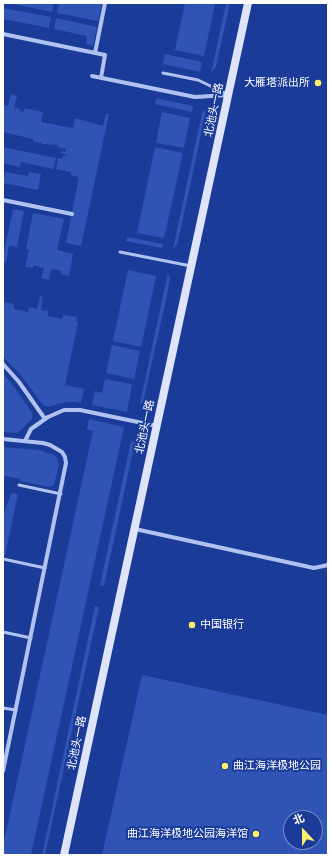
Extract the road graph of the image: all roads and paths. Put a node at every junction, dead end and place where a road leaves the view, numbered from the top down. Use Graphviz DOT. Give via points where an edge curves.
graph roads {
  1 [pos="105,3"];
  2 [pos="248,3"];
  3 [pos="3,34"];
  4 [pos="95,53"];
  5 [pos="163,73"];
  6 [pos="92,76"];
  7 [pos="100,78"];
  8 [pos="228,95"];
  9 [pos="3,200"];
  10 [pos="72,214"];
  11 [pos="120,252"];
  12 [pos="191,266"];
  13 [pos="3,364"];
  14 [pos="45,419"];
  15 [pos="157,426"];
  16 [pos="3,439"];
  17 [pos="25,441"];
  18 [pos="19,485"];
  19 [pos="61,494"];
  20 [pos="135,529"];
  21 [pos="3,559"];
  22 [pos="328,565"];
  23 [pos="46,568"];
  24 [pos="3,632"];
  25 [pos="31,638"];
  26 [pos="3,708"];
  27 [pos="16,710"];
  28 [pos="3,771"];
  29 [pos="64,855"];
  1 -- 4 [label="street"];
  2 -- 8 [label="street, 北池头一路"];
  3 -- 4 [label="street"];
  4 -- 7 [label="street" via="105,55"];
  5 -- 8 [label="lane" via="198,80"];
  6 -- 7 [label="street"];
  7 -- 8 [label="street" via="195,97"];
  8 -- 12 [label="street, 北池头一路"];
  9 -- 10 [label="street"];
  11 -- 12 [label="lane"];
  12 -- 15 [label="street, 北池头一路"];
  13 -- 14 [label="street"];
  14 -- 15 [label="street" via="72,409"];
  14 -- 17 [label="street" via="31,429"];
  15 -- 20 [label="street, 北池头一路"];
  16 -- 17 [label="street"];
  17 -- 19 [label="street" via="50,445 62,452 66,463"];
  18 -- 19 [label="lane"];
  19 -- 23 [label="street"];
  20 -- 22 [label="street" via="314,568"];
  20 -- 29 [label="street, 北池头一路"];
  21 -- 23 [label="lane"];
  23 -- 25 [label="street"];
  24 -- 25 [label="lane"];
  25 -- 27 [label="street"];
  26 -- 27 [label="lane"];
  27 -- 28 [label="street"];
}
